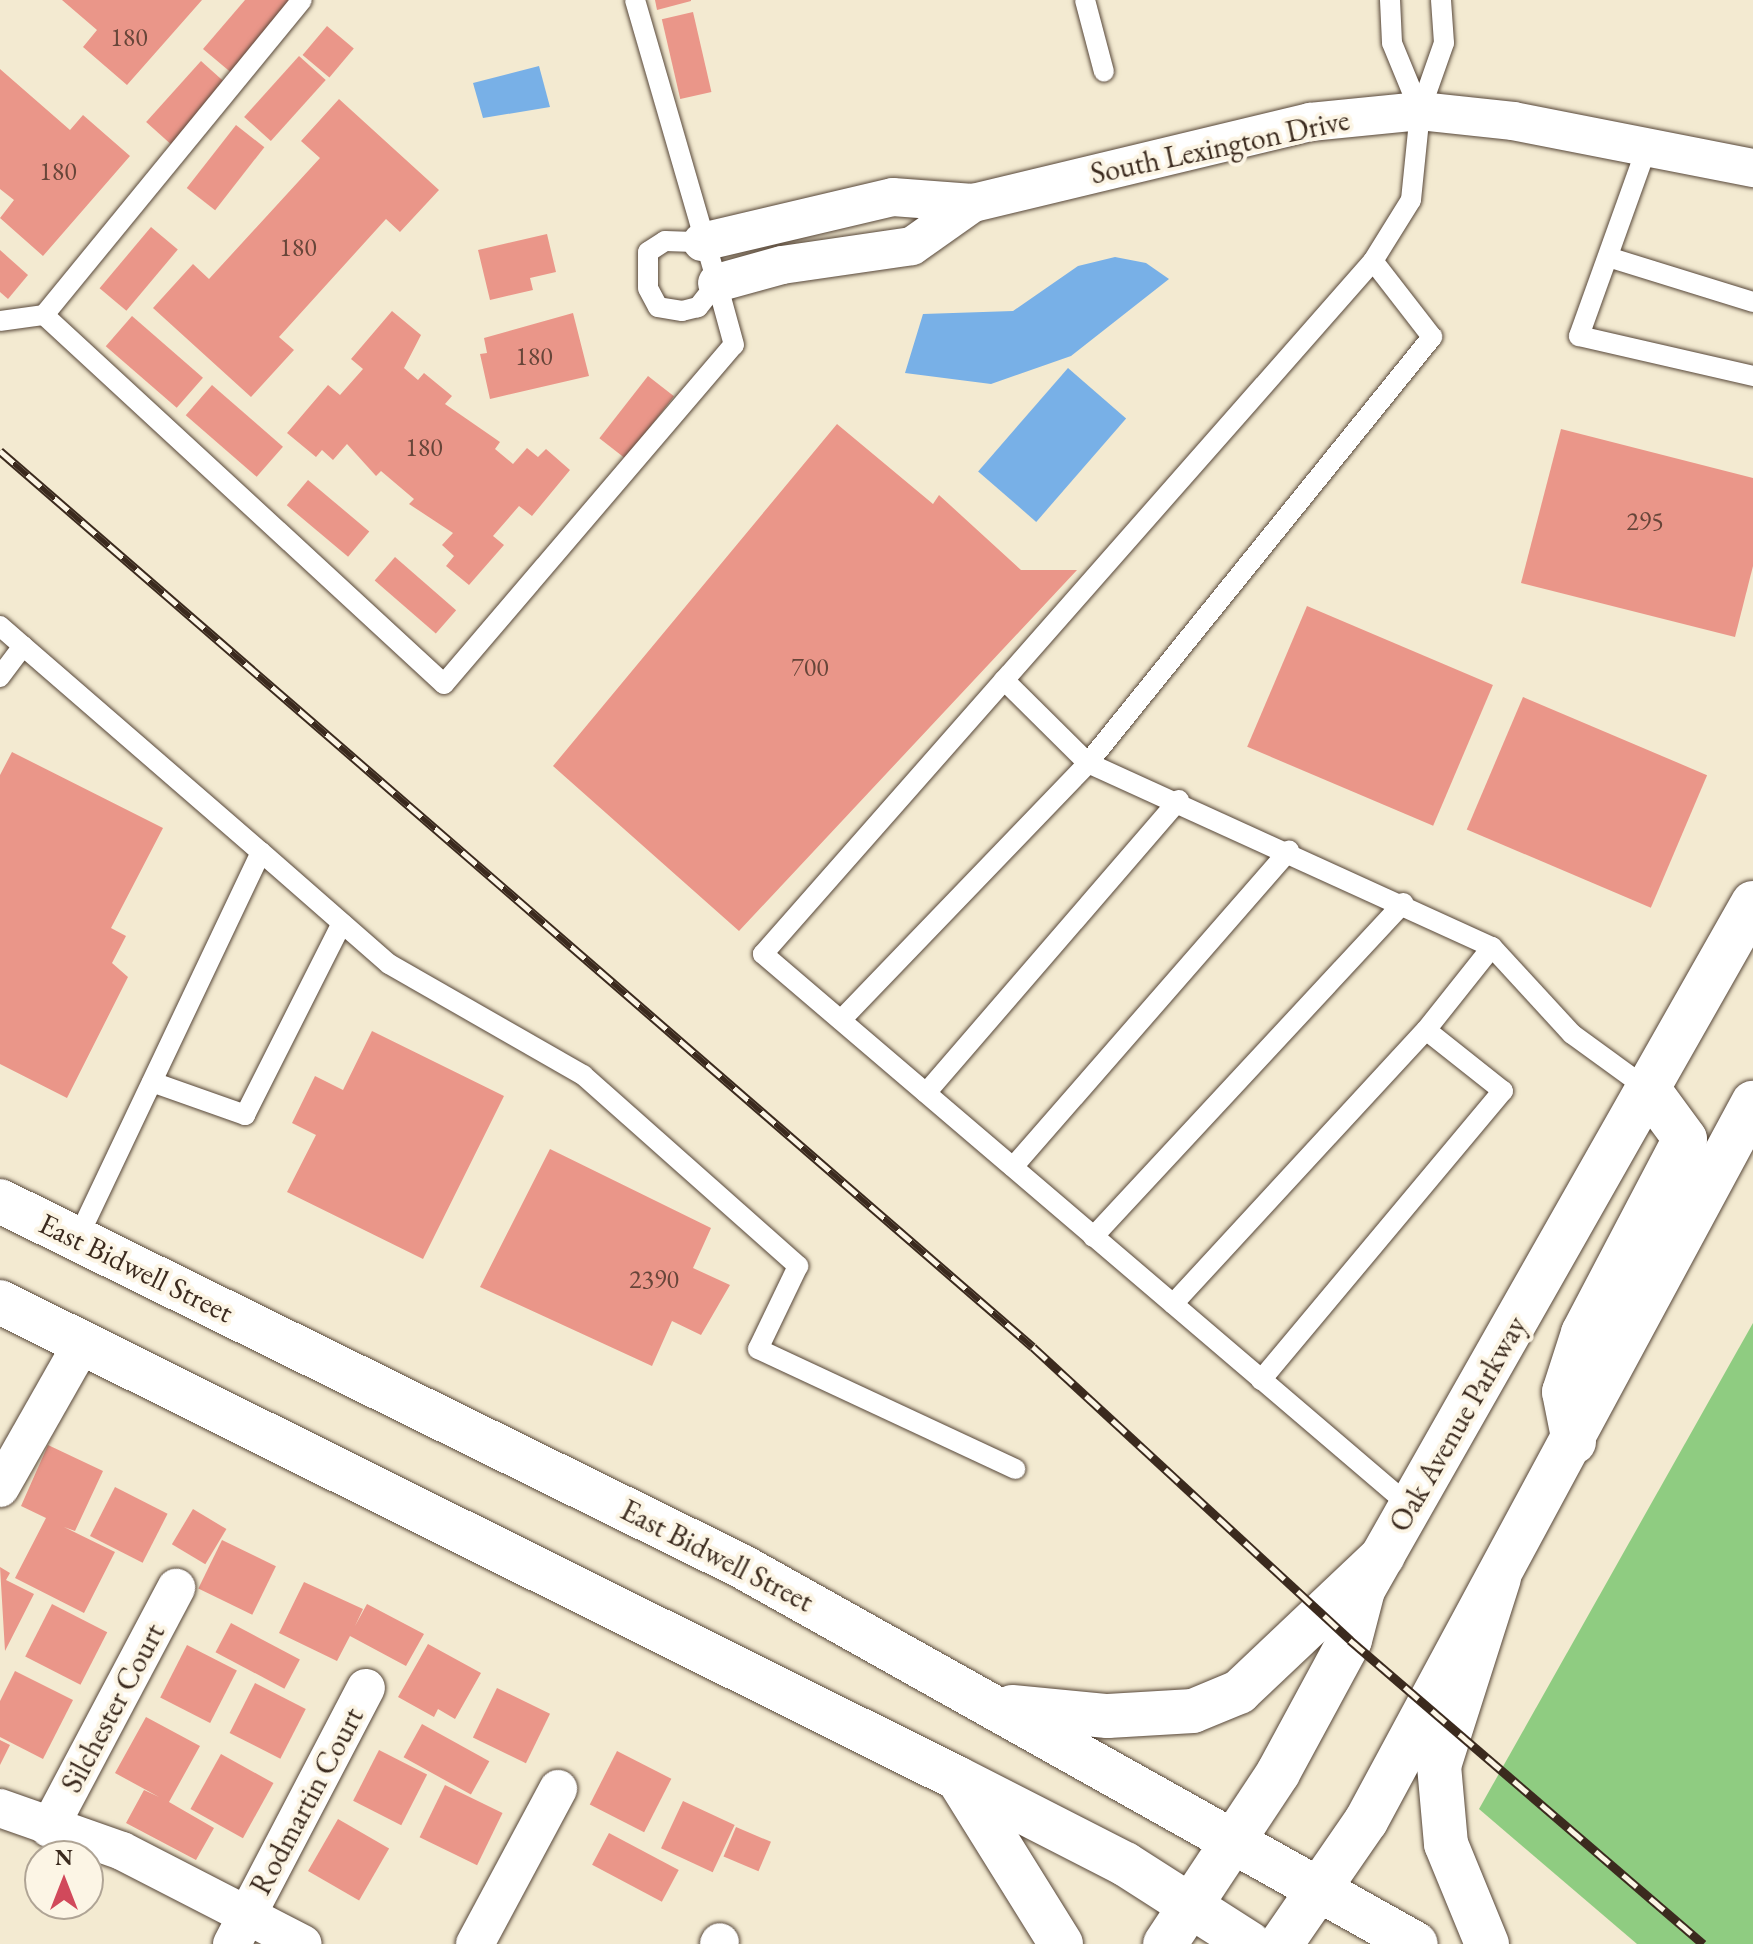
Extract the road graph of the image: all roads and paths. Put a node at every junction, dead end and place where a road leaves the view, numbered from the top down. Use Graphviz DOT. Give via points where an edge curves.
graph roads {
  1 [pos="302,0"];
  2 [pos="635,0"];
  3 [pos="1085,0"];
  4 [pos="1390,0"];
  5 [pos="1441,0"];
  6 [pos="1104,72"];
  7 [pos="1420,111"];
  8 [pos="1647,147"];
  9 [pos="1753,168"];
  10 [pos="973,203"];
  11 [pos="702,242"];
  12 [pos="1608,257"];
  13 [pos="1373,261"];
  14 [pos="717,283"];
  15 [pos="1753,302"];
  16 [pos="44,315"];
  17 [pos="0,321"];
  18 [pos="1753,376"];
  19 [pos="0,626"];
  20 [pos="23,646"];
  21 [pos="0,677"];
  22 [pos="1004,680"];
  23 [pos="1088,763"];
  24 [pos="1179,800"];
  25 [pos="1289,851"];
  26 [pos="261,852"];
  27 [pos="1403,903"];
  28 [pos="1753,903"];
  29 [pos="342,923"];
  30 [pos="1492,947"];
  31 [pos="841,1020"];
  32 [pos="1426,1030"];
  33 [pos="152,1082"];
  34 [pos="1649,1090"];
  35 [pos="926,1093"];
  36 [pos="1753,1103"];
  37 [pos="1013,1167"];
  38 [pos="0,1201"];
  39 [pos="1093,1237"];
  40 [pos="77,1240"];
  41 [pos="0,1302"];
  42 [pos="1173,1304"];
  43 [pos="83,1342"];
  44 [pos="1261,1380"];
  45 [pos="1574,1442"];
  46 [pos="1015,1469"];
  47 [pos="0,1488"];
  48 [pos="1411,1507"];
  49 [pos="1383,1556"];
  50 [pos="1499,1578"];
  51 [pos="176,1588"];
  52 [pos="366,1688"];
  53 [pos="996,1706"];
  54 [pos="957,1778"];
  55 [pos="558,1789"];
  56 [pos="0,1808"];
  57 [pos="49,1828"];
  58 [pos="1234,1837"];
  59 [pos="1319,1888"];
  60 [pos="1188,1904"];
  61 [pos="240,1929"];
  62 [pos="303,1944"];
  63 [pos="475,1944"];
  64 [pos="1061,1944"];
  65 [pos="1165,1944"];
  66 [pos="1250,1944"];
  67 [pos="1281,1944"];
  68 [pos="1416,1944"];
  69 [pos="1487,1944"];
  1 -- 16 [label="lane"];
  2 -- 11 [label="lane"];
  3 -- 6 [label="lane"];
  4 -- 7 [label="lane" via="1392,43"];
  5 -- 7 [label="lane" via="1444,43"];
  7 -- 8 [label="street, South Lexington Drive"];
  7 -- 10 [label="street, South Lexington Drive" via="1310,122"];
  7 -- 13 [label="lane" via="1411,200"];
  8 -- 9 [label="street, South Lexington Drive"];
  8 -- 12 [label="lane"];
  10 -- 11 [label="street, South Lexington Drive" via="893,197"];
  10 -- 14 [label="street, South Lexington Drive" via="912,246 782,265"];
  11 -- 14 [label="lane"];
  11 -- 14 [label="lane" via="665,241 648,252 648,288 658,307 682,311 698,307"];
  12 -- 15 [label="lane"];
  12 -- 18 [label="lane" via="1579,336"];
  13 -- 22 [label="lane"];
  13 -- 23 [label="lane" via="1432,337"];
  14 -- 16 [label="lane" via="734,345 444,684"];
  16 -- 17 [label="lane"];
  19 -- 20 [label="lane"];
  20 -- 21 [label="lane"];
  20 -- 26 [label="lane"];
  22 -- 23 [label="lane"];
  22 -- 31 [label="lane" via="763,954"];
  23 -- 24 [label="lane"];
  23 -- 31 [label="lane"];
  24 -- 25 [label="lane"];
  24 -- 35 [label="lane"];
  25 -- 27 [label="lane"];
  25 -- 37 [label="lane"];
  26 -- 29 [label="lane"];
  26 -- 33 [label="lane"];
  27 -- 30 [label="lane"];
  27 -- 39 [label="lane"];
  28 -- 34 [label="main road, Oak Avenue Parkway"];
  29 -- 33 [label="lane" via="245,1115"];
  29 -- 46 [label="lane" via="389,964 583,1075 798,1266 758,1349"];
  30 -- 32 [label="lane"];
  30 -- 34 [label="lane" via="1572,1034"];
  31 -- 35 [label="lane"];
  32 -- 42 [label="lane"];
  32 -- 44 [label="lane" via="1503,1091"];
  33 -- 40 [label="lane"];
  34 -- 45 [label="main road" via="1685,1139 1583,1333 1564,1392"];
  34 -- 48 [label="main road, Oak Avenue Parkway"];
  35 -- 37 [label="lane"];
  36 -- 45 [label="main road"];
  37 -- 39 [label="lane"];
  38 -- 40 [label="main road, East Bidwell Street"];
  39 -- 42 [label="lane"];
  40 -- 53 [label="main road, East Bidwell Street" via="743,1567"];
  41 -- 43 [label="main road"];
  42 -- 44 [label="lane"];
  43 -- 47 [label="street"];
  43 -- 54 [label="main road"];
  44 -- 48 [label="lane"];
  45 -- 50 [label="main road"];
  48 -- 49 [label="main road, Oak Avenue Parkway"];
  49 -- 53 [label="main road" via="1239,1692 1193,1711 1108,1716"];
  49 -- 58 [label="main road, Oak Avenue Parkway" via="1350,1640"];
  50 -- 59 [label="main road" via="1366,1821"];
  50 -- 69 [label="main road" via="1439,1766 1446,1844"];
  51 -- 57 [label="street, Silchester Court"];
  52 -- 61 [label="street, Rodmartin Court"];
  53 -- 58 [label="main road, East Bidwell Street"];
  54 -- 60 [label="main road"];
  54 -- 64 [label="main road"];
  55 -- 63 [label="street"];
  56 -- 57 [label="street"];
  57 -- 61 [label="street" via="122,1851"];
  58 -- 59 [label="main road, East Bidwell Street"];
  58 -- 60 [label="main road, Oak Avenue Parkway"];
  59 -- 67 [label="main road"];
  59 -- 68 [label="main road, East Bidwell Street"];
  60 -- 65 [label="main road, Oak Avenue Parkway"];
  60 -- 66 [label="main road"];
  61 -- 62 [label="street"];
}
